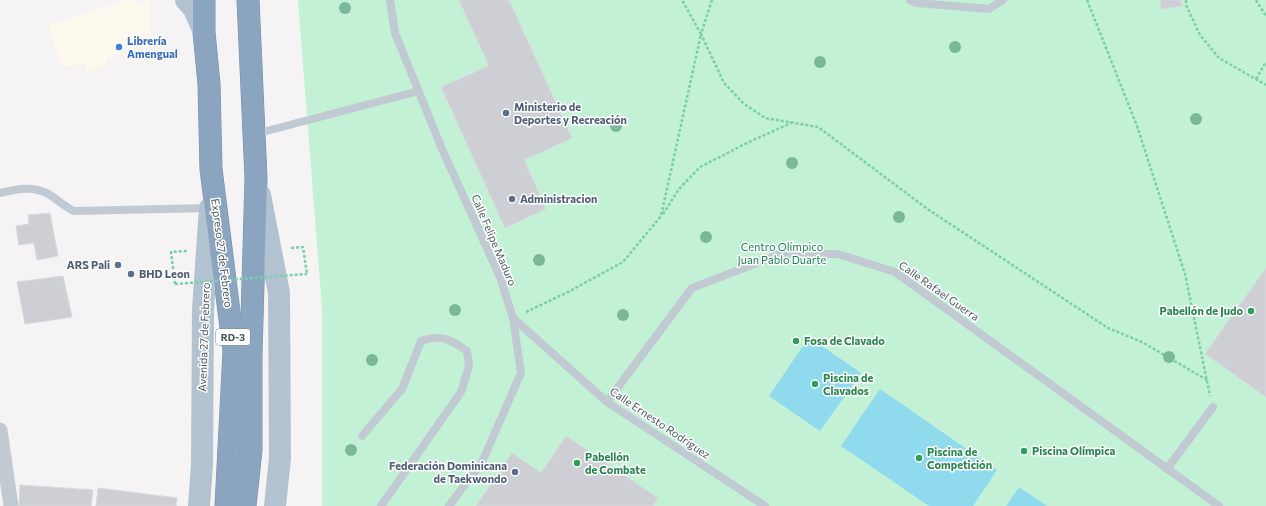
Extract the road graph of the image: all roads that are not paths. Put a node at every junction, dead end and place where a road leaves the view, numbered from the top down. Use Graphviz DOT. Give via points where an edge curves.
graph roads {
  1 [pos="248,0"];
  2 [pos="390,0"];
  3 [pos="910,0"];
  4 [pos="1003,0"];
  5 [pos="194,2"];
  6 [pos="204,32"];
  7 [pos="419,91"];
  8 [pos="254,134"];
  9 [pos="211,169"];
  10 [pos="256,178"];
  11 [pos="0,193"];
  12 [pos="210,208"];
  13 [pos="513,318"];
  14 [pos="607,402"];
  15 [pos="1213,407"];
  16 [pos="0,430"];
  17 [pos="362,436"];
  18 [pos="1167,469"];
  19 [pos="11,506"];
  20 [pos="199,506"];
  21 [pos="226,506"];
  22 [pos="245,506"];
  23 [pos="275,506"];
  24 [pos="381,506"];
  25 [pos="449,506"];
  26 [pos="765,506"];
  27 [pos="1219,506"];
  1 -- 8 [label="highway, RD-3"];
  2 -- 7 [label="lane, Calle Felipe Maduro" via="395,33"];
  3 -- 4 [label="lane" via="989,9"];
  5 -- 6 [label="main road, RD-3"];
  6 -- 9 [label="highway, Expreso 27 de Febrero / RD-3" via="209,84"];
  7 -- 8 [label="lane"];
  7 -- 13 [label="lane, Calle Felipe Maduro" via="442,149 500,277"];
  8 -- 10 [label="highway, RD-3"];
  9 -- 12 [label="main road, Avenida 27 de Febrero / RD-3"];
  9 -- 21 [label="highway, Expreso 27 de Febrero / RD-3" via="234,351"];
  10 -- 22 [label="highway, RD-3" via="250,450"];
  10 -- 23 [label="main road, RD-3" via="279,293 280,458"];
  11 -- 12 [label="lane" via="28,188 49,194 74,211"];
  12 -- 20 [label="main road, Avenida 27 de Febrero / RD-3" via="204,309"];
  13 -- 14 [label="lane, Calle Ernesto Rodríguez"];
  13 -- 25 [label="lane, Calle Felipe Maduro" via="521,373 482,462"];
  14 -- 18 [label="lane, Calle Rafael Guerra" via="692,288 780,254 838,254 895,272"];
  14 -- 26 [label="lane, Calle Ernesto Rodríguez"];
  15 -- 18 [label="lane"];
  16 -- 19 [label="street"];
  17 -- 24 [label="lane" via="402,389 421,341 434,336 452,340 467,351 469,366 461,392"];
  18 -- 27 [label="lane, Calle Rafael Guerra"];
}
